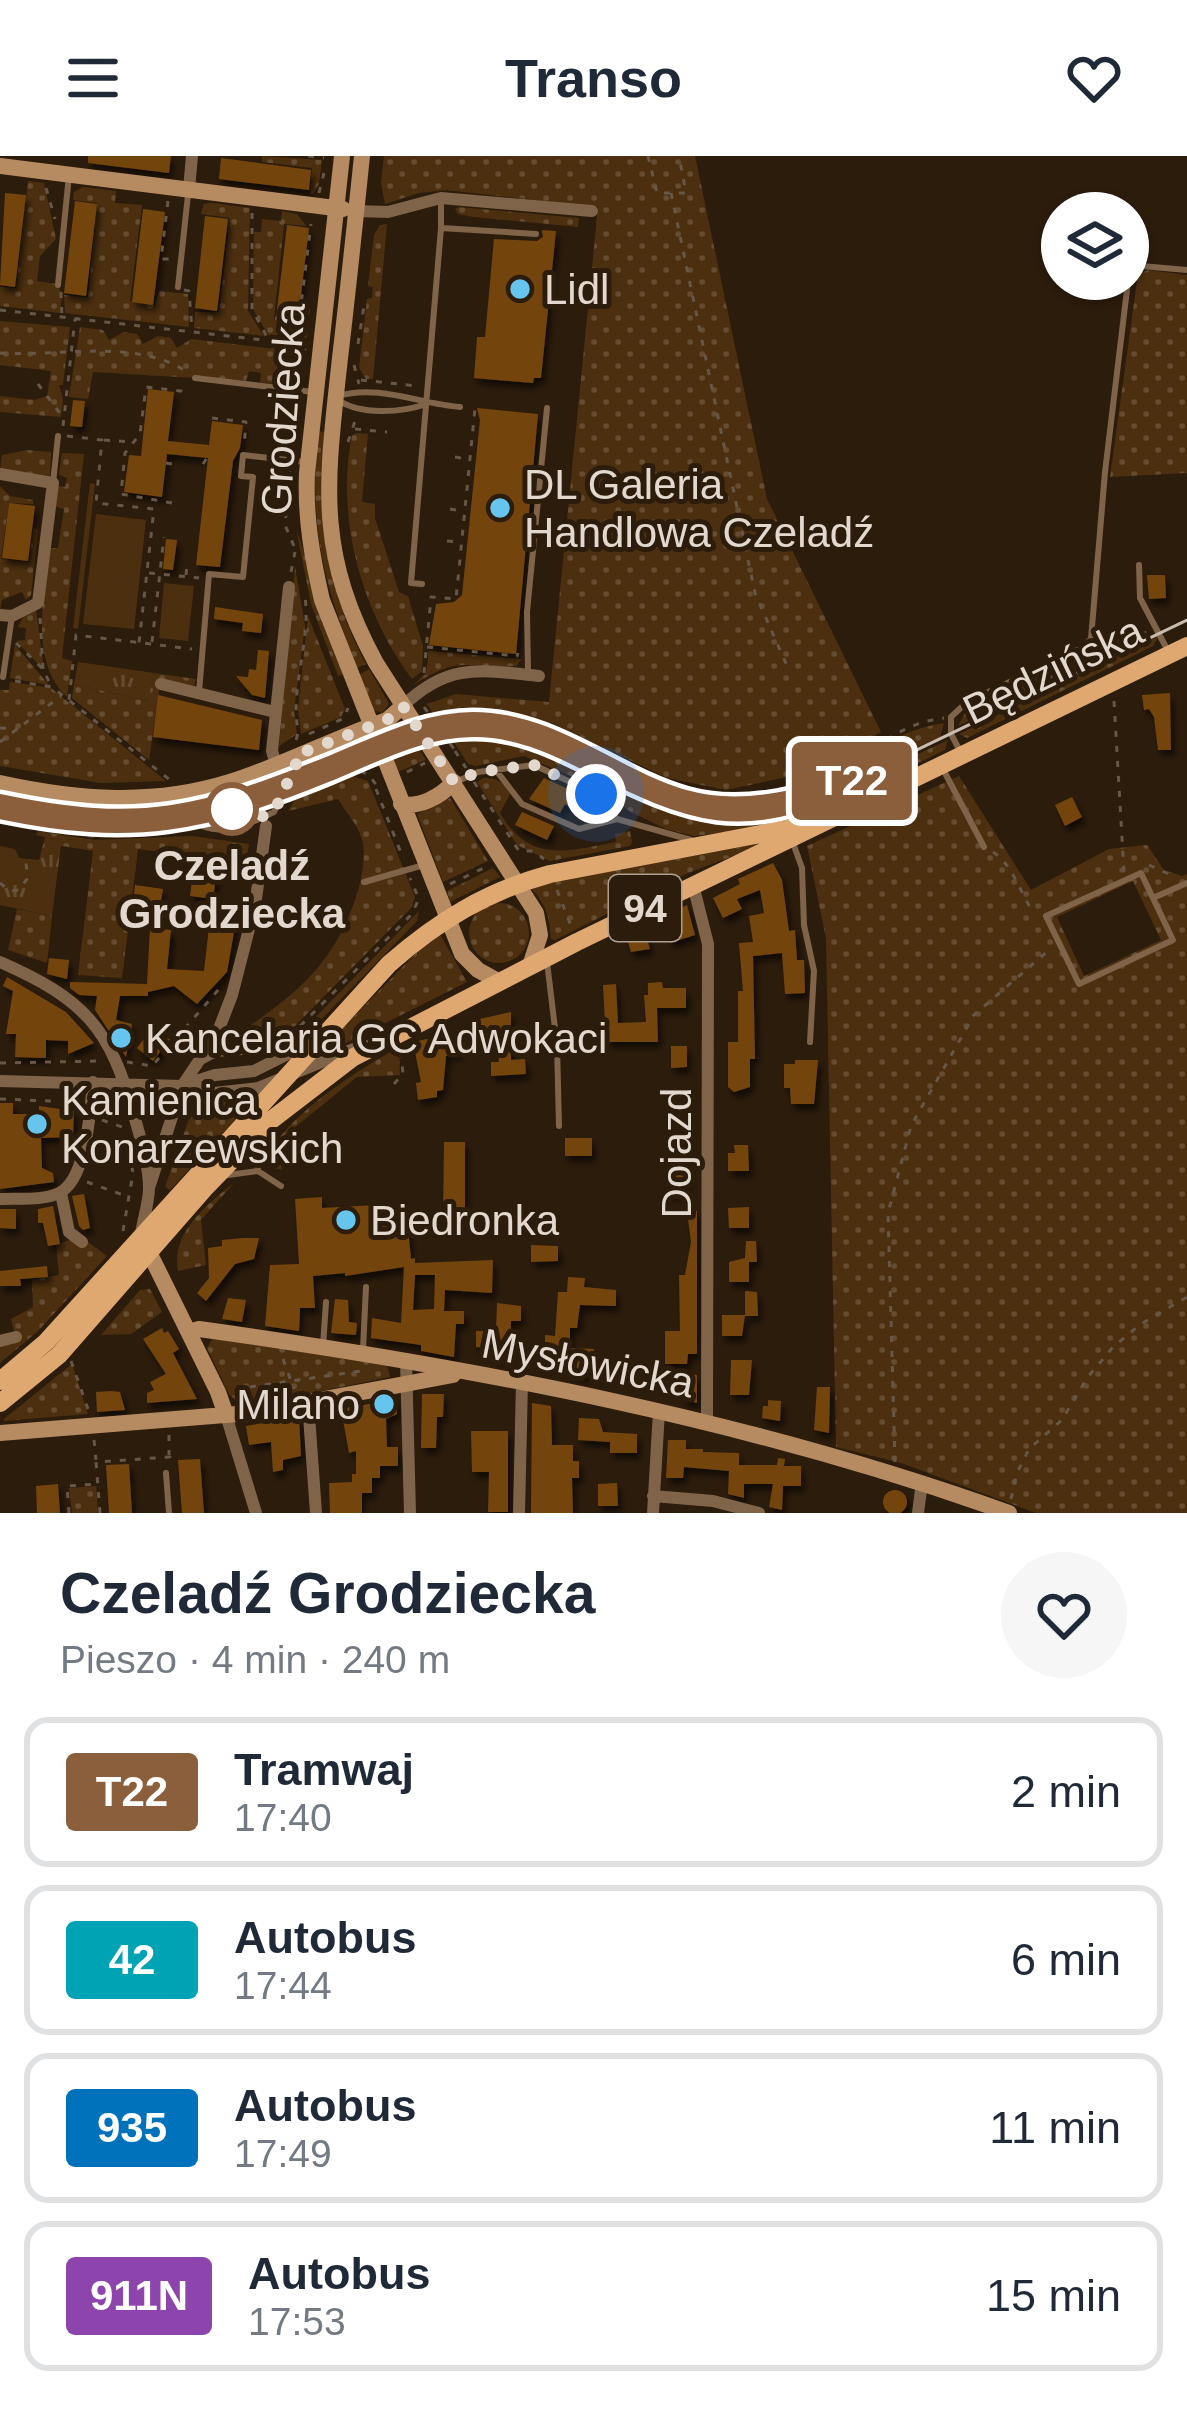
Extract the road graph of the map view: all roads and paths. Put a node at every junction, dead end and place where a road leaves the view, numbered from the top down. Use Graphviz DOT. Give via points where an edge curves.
graph roads {
  1 [pos="192,156"];
  2 [pos="308,156"];
  3 [pos="362,156"];
  4 [pos="649,156"];
  5 [pos="680,156"];
  6 [pos="332,157"];
  7 [pos="0,166"];
  8 [pos="48,169"];
  9 [pos="70,173"];
  10 [pos="189,189"];
  11 [pos="671,193"];
  12 [pos="168,195"];
  13 [pos="441,198"];
  14 [pos="317,199"];
  15 [pos="253,205"];
  16 [pos="337,208"];
  17 [pos="356,211"];
  18 [pos="592,211"];
  19 [pos="311,224"];
  20 [pos="165,227"];
  21 [pos="441,228"];
  22 [pos="182,229"];
  23 [pos="536,234"];
  24 [pos="62,243"];
  25 [pos="308,243"];
  26 [pos="320,245"];
  27 [pos="161,259"];
  28 [pos="1187,270"];
  29 [pos="305,274"];
  30 [pos="318,275"];
  31 [pos="58,285"];
  32 [pos="177,288"];
  33 [pos="64,303"];
  34 [pos="301,305"];
  35 [pos="314,306"];
  36 [pos="364,306"];
  37 [pos="0,310"];
  38 [pos="62,317"];
  39 [pos="274,318"];
  40 [pos="75,319"];
  41 [pos="191,332"];
  42 [pos="269,341"];
  43 [pos="307,345"];
  44 [pos="0,353"];
  45 [pos="71,354"];
  46 [pos="195,378"];
  47 [pos="359,380"];
  48 [pos="38,384"];
  49 [pos="428,387"];
  50 [pos="289,390"];
  51 [pos="358,392"];
  52 [pos="184,395"];
  53 [pos="322,395"];
  54 [pos="426,404"];
  55 [pos="460,407"];
  56 [pos="357,408"];
  57 [pos="475,408"];
  58 [pos="547,408"];
  59 [pos="212,418"];
  60 [pos="64,419"];
  61 [pos="353,429"];
  62 [pos="387,432"];
  63 [pos="58,436"];
  64 [pos="102,440"];
  65 [pos="135,442"];
  66 [pos="346,447"];
  67 [pos="244,455"];
  68 [pos="455,458"];
  69 [pos="470,459"];
  70 [pos="308,462"];
  71 [pos="166,463"];
  72 [pos="177,465"];
  73 [pos="0,474"];
  74 [pos="53,482"];
  75 [pos="157,502"];
  76 [pos="172,503"];
  77 [pos="150,508"];
  78 [pos="450,509"];
  79 [pos="465,511"];
  80 [pos="164,537"];
  81 [pos="447,541"];
  82 [pos="462,542"];
  83 [pos="295,550"];
  84 [pos="187,565"];
  85 [pos="1139,565"];
  86 [pos="292,566"];
  87 [pos="147,573"];
  88 [pos="159,574"];
  89 [pos="186,577"];
  90 [pos="209,579"];
  91 [pos="422,584"];
  92 [pos="289,586"];
  93 [pos="38,603"];
  94 [pos="306,604"];
  95 [pos="6,616"];
  96 [pos="203,639"];
  97 [pos="8,641"];
  98 [pos="139,643"];
  99 [pos="152,644"];
  100 [pos="427,647"];
  101 [pos="1178,650"];
  102 [pos="518,656"];
  103 [pos="788,668"];
  104 [pos="43,670"];
  105 [pos="424,673"];
  106 [pos="533,675"];
  107 [pos="3,677"];
  108 [pos="161,684"];
  109 [pos="1108,684"];
  110 [pos="52,687"];
  111 [pos="199,693"];
  112 [pos="62,696"];
  113 [pos="409,701"];
  114 [pos="69,702"];
  115 [pos="347,703"];
  116 [pos="275,712"];
  117 [pos="951,717"];
  118 [pos="433,720"];
  119 [pos="370,725"];
  120 [pos="0,728"];
  121 [pos="20,729"];
  122 [pos="343,737"];
  123 [pos="0,742"];
  124 [pos="296,748"];
  125 [pos="446,753"];
  126 [pos="961,754"];
  127 [pos="276,764"];
  128 [pos="941,764"];
  129 [pos="496,769"];
  130 [pos="358,770"];
  131 [pos="346,774"];
  132 [pos="462,779"];
  133 [pos="0,783"];
  134 [pos="383,783"];
  135 [pos="168,790"];
  136 [pos="401,804"];
  137 [pos="617,819"];
  138 [pos="0,820"];
  139 [pos="821,823"];
  140 [pos="266,826"];
  141 [pos="202,835"];
  142 [pos="791,840"];
  143 [pos="703,844"];
  144 [pos="984,847"];
  145 [pos="26,860"];
  146 [pos="500,860"];
  147 [pos="1124,864"];
  148 [pos="416,868"];
  149 [pos="1124,873"];
  150 [pos="550,874"];
  151 [pos="364,882"];
  152 [pos="1184,882"];
  153 [pos="0,883"];
  154 [pos="514,884"];
  155 [pos="693,885"];
  156 [pos="435,892"];
  157 [pos="1154,898"];
  158 [pos="1034,913"];
  159 [pos="448,917"];
  160 [pos="577,941"];
  161 [pos="1051,948"];
  162 [pos="0,962"];
  163 [pos="538,962"];
  164 [pos="229,977"];
  165 [pos="497,981"];
  166 [pos="397,1038"];
  167 [pos="232,1039"];
  168 [pos="321,1039"];
  169 [pos="810,1042"];
  170 [pos="297,1048"];
  171 [pos="118,1061"];
  172 [pos="0,1063"];
  173 [pos="197,1064"];
  174 [pos="284,1078"];
  175 [pos="0,1081"];
  176 [pos="93,1082"];
  177 [pos="125,1083"];
  178 [pos="394,1084"];
  179 [pos="182,1086"];
  180 [pos="0,1099"];
  181 [pos="90,1109"];
  182 [pos="270,1120"];
  183 [pos="559,1126"];
  184 [pos="124,1127"];
  185 [pos="128,1145"];
  186 [pos="258,1171"];
  187 [pos="75,1178"];
  188 [pos="281,1186"];
  189 [pos="149,1188"];
  190 [pos="204,1189"];
  191 [pos="61,1192"];
  192 [pos="131,1197"];
  193 [pos="0,1199"];
  194 [pos="82,1242"];
  195 [pos="118,1243"];
  196 [pos="145,1244"];
  197 [pos="366,1286"];
  198 [pos="1187,1297"];
  199 [pos="326,1302"];
  200 [pos="189,1332"];
  201 [pos="16,1337"];
  202 [pos="277,1340"];
  203 [pos="0,1341"];
  204 [pos="323,1346"];
  205 [pos="362,1353"];
  206 [pos="406,1361"];
  207 [pos="73,1365"];
  208 [pos="466,1371"];
  209 [pos="380,1373"];
  210 [pos="0,1381"];
  211 [pos="290,1381"];
  212 [pos="407,1381"];
  213 [pos="522,1382"];
  214 [pos="228,1390"];
  215 [pos="304,1402"];
  216 [pos="0,1403"];
  217 [pos="658,1411"];
  218 [pos="226,1415"];
  219 [pos="91,1417"];
  220 [pos="707,1422"];
  221 [pos="168,1429"];
  222 [pos="0,1433"];
  223 [pos="93,1434"];
  224 [pos="170,1457"];
  225 [pos="96,1462"];
  226 [pos="895,1466"];
  227 [pos="166,1474"];
  228 [pos="922,1482"];
  229 [pos="98,1484"];
  230 [pos="653,1496"];
  231 [pos="69,1513"];
  232 [pos="100,1513"];
  233 [pos="169,1513"];
  234 [pos="256,1513"];
  235 [pos="316,1513"];
  236 [pos="410,1513"];
  237 [pos="519,1513"];
  238 [pos="653,1513"];
  239 [pos="759,1513"];
  240 [pos="918,1513"];
  241 [pos="1008,1513"];
  1 -- 10 [label="street"];
  2 -- 6 [label="path"];
  3 -- 17 [label="street, Grodziecka"];
  4 -- 11 [label="path" via="657,193"];
  5 -- 11 [label="path" via="686,193"];
  6 -- 14 [label="path"];
  6 -- 16 [label="street, Grodziecka"];
  7 -- 8 [label="street"];
  8 -- 9 [label="street"];
  8 -- 24 [label="path"];
  9 -- 10 [label="street"];
  9 -- 24 [label="lane"];
  10 -- 16 [label="street"];
  10 -- 32 [label="lane"];
  11 -- 103 [label="path" via="755,593"];
  12 -- 20 [label="path"];
  13 -- 17 [label="street"];
  13 -- 18 [label="street"];
  13 -- 21 [label="lane"];
  15 -- 42 [label="path" via="252,310"];
  16 -- 17 [label="street"];
  16 -- 53 [label="street, Grodziecka"];
  17 -- 53 [label="street, Grodziecka"];
  19 -- 25 [label="path"];
  20 -- 22 [label="path"];
  20 -- 27 [label="path"];
  21 -- 23 [label="lane"];
  21 -- 49 [label="lane"];
  24 -- 31 [label="lane"];
  25 -- 26 [label="path"];
  25 -- 29 [label="path"];
  28 -- 117 [label="lane" via="1130,265 1091,639"];
  29 -- 30 [label="path"];
  29 -- 34 [label="path"];
  32 -- 41 [label="path" via="189,291"];
  33 -- 38 [label="path"];
  34 -- 35 [label="path"];
  34 -- 39 [label="path" via="299,321"];
  36 -- 47 [label="path"];
  37 -- 38 [label="path"];
  38 -- 40 [label="path"];
  40 -- 41 [label="path"];
  40 -- 45 [label="path"];
  41 -- 42 [label="path"];
  42 -- 43 [label="path"];
  42 -- 50 [label="path"];
  44 -- 45 [label="path"];
  45 -- 46 [label="path" via="122,351"];
  45 -- 60 [label="path"];
  46 -- 50 [label="lane"];
  47 -- 49 [label="path"];
  47 -- 51 [label="path"];
  48 -- 60 [label="path"];
  49 -- 54 [label="lane"];
  50 -- 53 [label="lane"];
  51 -- 53 [label="lane"];
  51 -- 54 [label="lane"];
  52 -- 65 [label="path" via="146,387"];
  53 -- 56 [label="lane"];
  53 -- 70 [label="street, Grodziecka"];
  53 -- 113 [label="street, Grodziecka" via="337,563 360,633"];
  54 -- 55 [label="lane"];
  54 -- 56 [label="lane"];
  54 -- 91 [label="lane" via="411,583"];
  56 -- 61 [label="path"];
  57 -- 69 [label="path"];
  58 -- 106 [label="lane" via="527,612"];
  59 -- 67 [label="path" via="246,422"];
  60 -- 64 [label="path" via="62,436"];
  61 -- 62 [label="path"];
  61 -- 66 [label="path"];
  63 -- 74 [label="lane"];
  64 -- 65 [label="path"];
  64 -- 77 [label="path" via="96,503"];
  65 -- 75 [label="path" via="125,453 121,494"];
  67 -- 70 [label="lane"];
  67 -- 90 [label="lane" via="241,476 253,477 243,577"];
  68 -- 69 [label="path"];
  69 -- 79 [label="path"];
  70 -- 119 [label="street, Grodziecka" via="314,568"];
  71 -- 72 [label="path"];
  73 -- 74 [label="street"];
  74 -- 93 [label="street"];
  75 -- 76 [label="path"];
  75 -- 77 [label="path"];
  77 -- 87 [label="path"];
  78 -- 79 [label="path"];
  79 -- 82 [label="path"];
  80 -- 88 [label="path"];
  81 -- 82 [label="path"];
  82 -- 100 [label="path" via="456,599 431,597"];
  83 -- 86 [label="path"];
  84 -- 89 [label="path"];
  85 -- 101 [label="lane" via="1140,598"];
  87 -- 88 [label="path"];
  87 -- 98 [label="path"];
  88 -- 89 [label="path"];
  88 -- 99 [label="path"];
  89 -- 90 [label="path"];
  90 -- 96 [label="lane"];
  92 -- 116 [label="street"];
  93 -- 95 [label="street"];
  93 -- 104 [label="path"];
  94 -- 124 [label="path"];
  95 -- 97 [label="lane"];
  96 -- 99 [label="path" via="194,649"];
  96 -- 111 [label="lane"];
  97 -- 104 [label="path"];
  97 -- 107 [label="lane"];
  98 -- 99 [label="path"];
  98 -- 114 [label="path" via="76,635"];
  100 -- 102 [label="path"];
  100 -- 105 [label="path"];
  101 -- 109 [label="main road, Będzińska / 94"];
  104 -- 110 [label="path"];
  106 -- 113 [label="street" via="463,670"];
  107 -- 110 [label="path"];
  108 -- 111 [label="street"];
  109 -- 126 [label="main road, Będzińska / 94"];
  109 -- 147 [label="path"];
  110 -- 112 [label="path"];
  111 -- 116 [label="street"];
  112 -- 114 [label="path"];
  112 -- 121 [label="path"];
  113 -- 118 [label="path"];
  113 -- 119 [label="street"];
  113 -- 125 [label="street, Grodziecka"];
  114 -- 135 [label="path" via="174,783"];
  115 -- 124 [label="path" via="344,718"];
  116 -- 127 [label="street"];
  117 -- 118 [label="path" via="876,743 826,779 725,794 647,777 544,727 495,715"];
  117 -- 126 [label="lane"];
  118 -- 125 [label="path"];
  119 -- 122 [label="street"];
  119 -- 134 [label="street, Grodziecka"];
  120 -- 121 [label="path"];
  121 -- 123 [label="path"];
  122 -- 124 [label="street"];
  122 -- 130 [label="path"];
  124 -- 127 [label="street"];
  124 -- 135 [label="lane" via="279,807 224,830 199,826"];
  125 -- 132 [label="street, Grodziecka"];
  125 -- 132 [label="path"];
  125 -- 134 [label="path"];
  126 -- 128 [label="main road, Będzińska / 94"];
  127 -- 135 [label="street" via="232,782"];
  128 -- 139 [label="main road, Będzińska / 94"];
  128 -- 144 [label="lane"];
  129 -- 132 [label="lane"];
  129 -- 137 [label="lane" via="534,765 596,794"];
  129 -- 137 [label="lane" via="522,804 579,829"];
  130 -- 131 [label="path"];
  130 -- 134 [label="path"];
  132 -- 136 [label="street"];
  132 -- 146 [label="street, Grodziecka"];
  132 -- 150 [label="path" via="519,851 544,858"];
  133 -- 135 [label="street" via="94,799"];
  134 -- 136 [label="street, Grodziecka"];
  134 -- 148 [label="path"];
  136 -- 148 [label="street, Grodziecka"];
  137 -- 143 [label="lane"];
  138 -- 141 [label="path" via="92,836"];
  139 -- 142 [label="main road, Będzińska / 94"];
  139 -- 143 [label="main road, Będzińska / 94"];
  140 -- 173 [label="street" via="232,995"];
  142 -- 155 [label="main road, Będzińska / 94"];
  142 -- 169 [label="lane" via="814,971"];
  143 -- 150 [label="main road, Będzińska / 94"];
  144 -- 158 [label="path" via="1012,869"];
  145 -- 153 [label="path" via="19,890"];
  146 -- 154 [label="street, Grodziecka"];
  146 -- 156 [label="path"];
  147 -- 149 [label="path"];
  147 -- 152 [label="path"];
  148 -- 151 [label="lane"];
  148 -- 156 [label="street, Grodziecka"];
  148 -- 167 [label="path" via="419,899 411,915 299,1027"];
  150 -- 154 [label="main road, Będzińska / 94"];
  150 -- 160 [label="path"];
  152 -- 157 [label="lane"];
  154 -- 159 [label="main road, Będzińska / 94"];
  154 -- 163 [label="street, Grodziecka" via="539,923"];
  155 -- 160 [label="main road, Będzińska / 94"];
  155 -- 220 [label="street, Dojazd" via="708,944"];
  156 -- 159 [label="street, Grodziecka"];
  157 -- 157 [label="lane" via="1141,873 1046,916 1079,984 1173,940"];
  159 -- 165 [label="street, Grodziecka" via="462,954"];
  159 -- 168 [label="main road, Będzińska / 94" via="389,964"];
  160 -- 163 [label="main road, Będzińska / 94"];
  161 -- 226 [label="path" via="974,1015 910,1126 888,1213"];
  162 -- 171 [label="street" via="70,1001"];
  163 -- 165 [label="main road, 94"];
  163 -- 183 [label="lane" via="557,1046"];
  164 -- 171 [label="path" via="152,1066"];
  165 -- 166 [label="main road, Będzińska / 94"];
  166 -- 174 [label="street, Będzińska"];
  166 -- 178 [label="path" via="403,1074"];
  166 -- 182 [label="main road, 94" via="352,1058"];
  168 -- 170 [label="street, Będzińska"];
  168 -- 174 [label="main road, Będzińska / 94"];
  170 -- 173 [label="lane" via="216,1054"];
  170 -- 179 [label="street, Będzińska" via="254,1071"];
  171 -- 172 [label="path"];
  171 -- 177 [label="street"];
  173 -- 179 [label="street"];
  174 -- 179 [label="street, Będzińska" via="214,1093"];
  174 -- 196 [label="main road, 94"];
  175 -- 176 [label="street, Będzińska"];
  176 -- 177 [label="street, Będzińska"];
  176 -- 181 [label="street"];
  177 -- 179 [label="street, Będzińska"];
  177 -- 189 [label="street"];
  179 -- 189 [label="street"];
  180 -- 181 [label="path"];
  181 -- 184 [label="path"];
  181 -- 187 [label="street"];
  182 -- 186 [label="lane" via="257,1149"];
  182 -- 190 [label="main road, 94"];
  185 -- 192 [label="path"];
  186 -- 188 [label="lane"];
  186 -- 190 [label="lane" via="231,1173"];
  187 -- 191 [label="street"];
  187 -- 192 [label="path"];
  189 -- 196 [label="street"];
  190 -- 196 [label="main road, 94"];
  191 -- 193 [label="street"];
  191 -- 194 [label="street" via="68,1232"];
  192 -- 195 [label="path"];
  196 -- 200 [label="street"];
  196 -- 210 [label="main road, 94"];
  196 -- 216 [label="main road, 94" via="59,1355"];
  197 -- 205 [label="lane"];
  198 -- 241 [label="path" via="1127,1336 1087,1378 1062,1420 1029,1449"];
  199 -- 204 [label="lane"];
  200 -- 202 [label="street"];
  200 -- 218 [label="street"];
  201 -- 203 [label="street"];
  202 -- 204 [label="street"];
  202 -- 211 [label="path"];
  204 -- 205 [label="street"];
  205 -- 206 [label="street"];
  206 -- 208 [label="street"];
  206 -- 212 [label="street"];
  207 -- 219 [label="path"];
  208 -- 212 [label="street, Mysłowicka"];
  208 -- 213 [label="street, Mysłowicka"];
  209 -- 211 [label="path"];
  211 -- 214 [label="path"];
  211 -- 215 [label="path"];
  212 -- 215 [label="street, Mysłowicka"];
  212 -- 236 [label="street"];
  213 -- 217 [label="street, Mysłowicka"];
  213 -- 237 [label="street"];
  215 -- 218 [label="street, Mysłowicka"];
  215 -- 235 [label="street"];
  217 -- 220 [label="street, Mysłowicka"];
  217 -- 230 [label="street"];
  218 -- 222 [label="street, Mysłowicka"];
  218 -- 234 [label="street"];
  220 -- 228 [label="street, Mysłowicka"];
  221 -- 224 [label="path"];
  223 -- 225 [label="path"];
  224 -- 225 [label="path"];
  224 -- 227 [label="path"];
  225 -- 229 [label="path"];
  227 -- 233 [label="lane"];
  228 -- 240 [label="street"];
  228 -- 241 [label="street, Mysłowicka"];
  229 -- 231 [label="path" via="67,1486"];
  229 -- 232 [label="path"];
  230 -- 238 [label="street"];
  230 -- 239 [label="street"];
}
